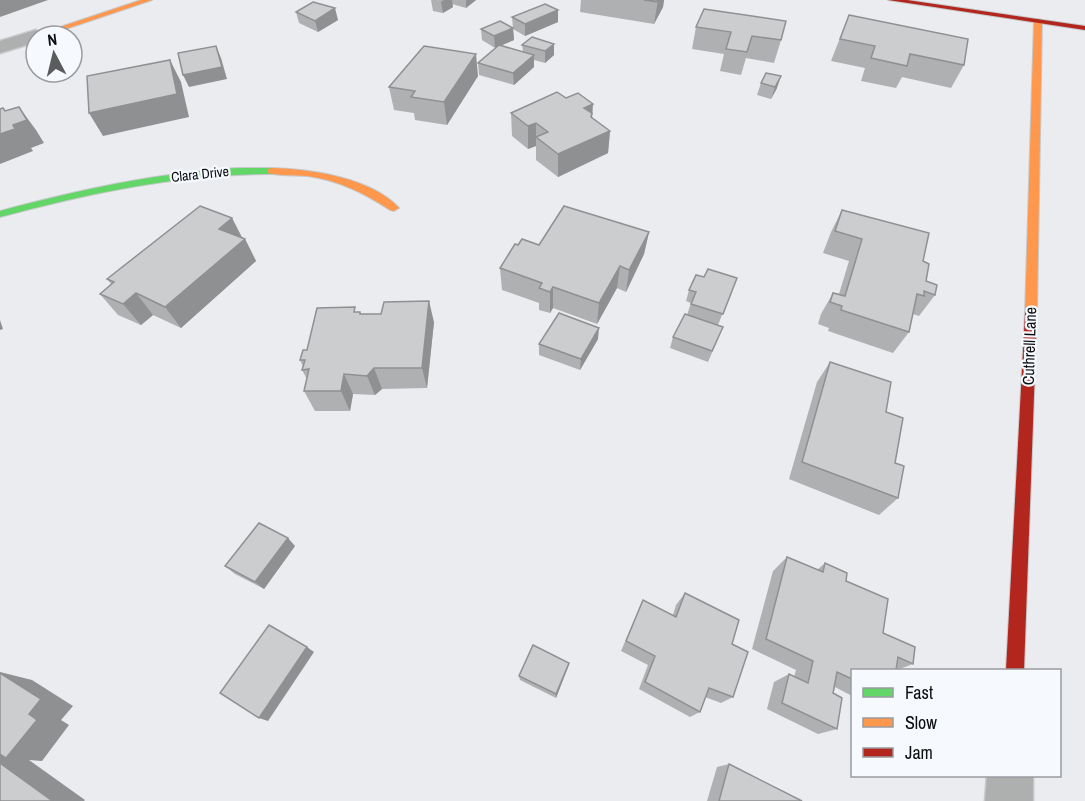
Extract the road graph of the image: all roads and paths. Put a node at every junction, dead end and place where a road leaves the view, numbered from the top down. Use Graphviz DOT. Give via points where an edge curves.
graph roads {
  1 [pos="148,0"];
  2 [pos="892,0"];
  3 [pos="1038,21"];
  4 [pos="73,24"];
  5 [pos="1085,28"];
  6 [pos="24,40"];
  7 [pos="0,47"];
  8 [pos="394,208"];
  9 [pos="0,214"];
  10 [pos="1015,669"];
  11 [pos="1011,777"];
  12 [pos="1009,801"];
  1 -- 4 [label="street"];
  2 -- 3 [label="street"];
  3 -- 5 [label="street"];
  3 -- 10 [label="street, Cuthrell Lane" via="1031,305"];
  6 -- 7 [label="street"];
  8 -- 9 [label="street, Clara Drive" via="365,188 323,173 252,169 157,179 61,196"];
  11 -- 12 [label="street"];
}
